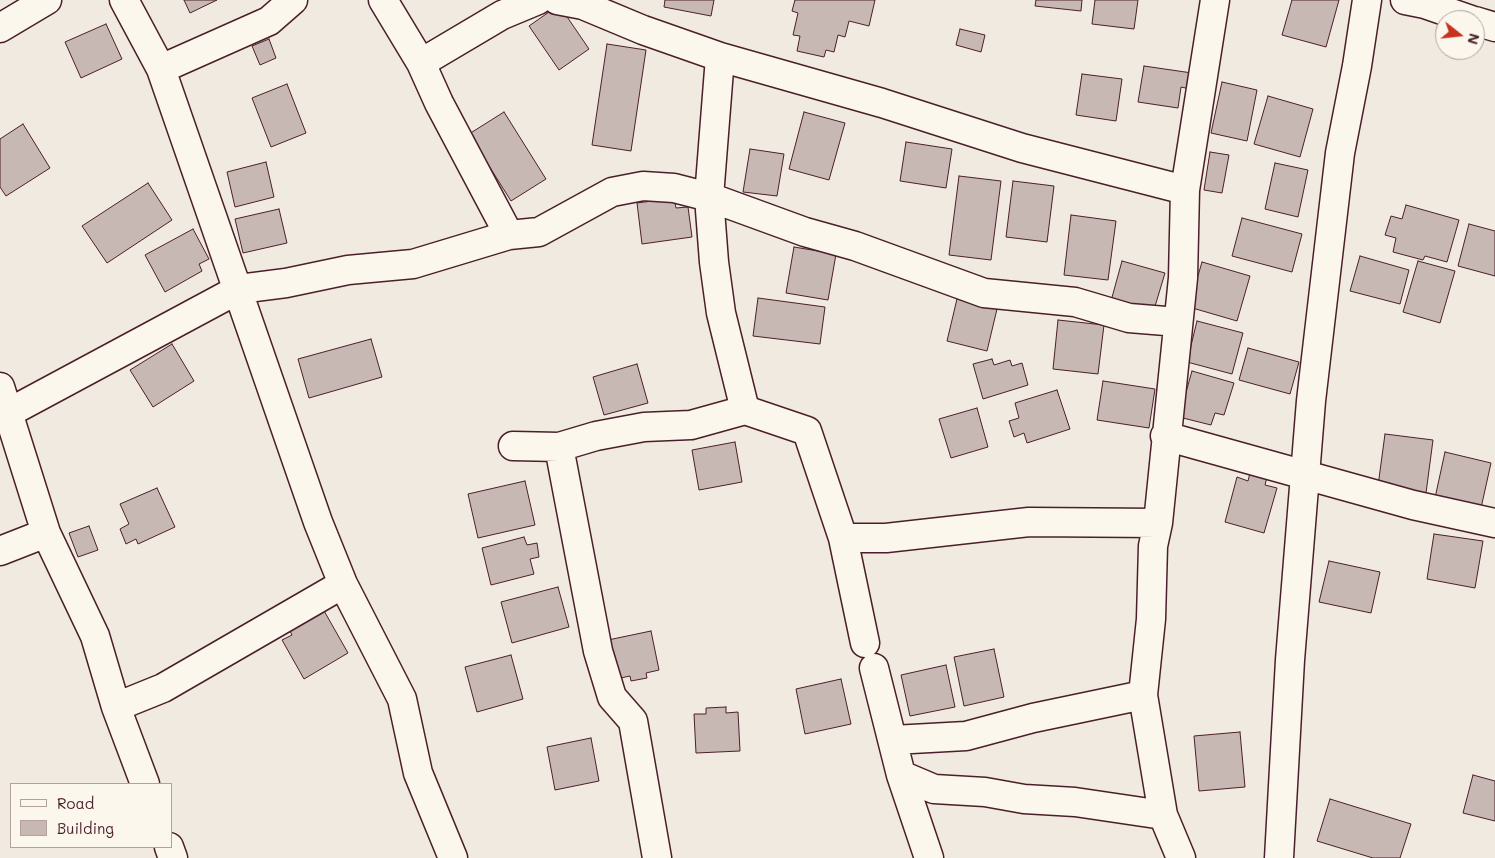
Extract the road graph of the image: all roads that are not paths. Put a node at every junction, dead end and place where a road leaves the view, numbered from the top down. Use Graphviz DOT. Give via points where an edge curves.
graph roads {
  1 [pos="47,0"];
  2 [pos="124,0"];
  3 [pos="293,0"];
  4 [pos="383,0"];
  5 [pos="538,0"];
  6 [pos="556,0"];
  7 [pos="1215,0"];
  8 [pos="1366,0"];
  9 [pos="1405,0"];
  10 [pos="1449,10"];
  11 [pos="0,28"];
  12 [pos="720,57"];
  13 [pos="421,63"];
  14 [pos="161,70"];
  15 [pos="1185,190"];
  16 [pos="710,196"];
  17 [pos="509,236"];
  18 [pos="239,289"];
  19 [pos="1178,322"];
  20 [pos="0,387"];
  21 [pos="745,410"];
  22 [pos="8,413"];
  23 [pos="1165,436"];
  24 [pos="513,446"];
  25 [pos="559,447"];
  26 [pos="1306,476"];
  27 [pos="1495,523"];
  28 [pos="1158,524"];
  29 [pos="46,532"];
  30 [pos="843,538"];
  31 [pos="0,550"];
  32 [pos="343,584"];
  33 [pos="1143,695"];
  34 [pos="116,707"];
  35 [pos="893,740"];
  36 [pos="901,775"];
  37 [pos="145,783"];
  38 [pos="1163,815"];
  39 [pos="453,858"];
  40 [pos="657,858"];
  41 [pos="929,858"];
  42 [pos="1181,858"];
  43 [pos="1279,858"];
  1 -- 11 [label="street"];
  2 -- 14 [label="street"];
  3 -- 14 [label="street" via="269,21"];
  4 -- 13 [label="street"];
  5 -- 13 [label="street" via="502,15"];
  6 -- 12 [label="street" via="583,5"];
  7 -- 15 [label="street"];
  8 -- 26 [label="street" via="1340,153 1311,401"];
  9 -- 10 [label="street"];
  12 -- 15 [label="street" via="882,103 1022,148"];
  12 -- 16 [label="street"];
  13 -- 17 [label="street"];
  14 -- 18 [label="street"];
  15 -- 19 [label="street" via="1183,278"];
  16 -- 17 [label="street" via="674,188 644,186 612,192 539,232"];
  16 -- 19 [label="street" via="804,232 855,246 984,293 1075,302 1129,318"];
  16 -- 21 [label="street" via="721,313"];
  17 -- 18 [label="street" via="413,264 348,270"];
  18 -- 22 [label="street"];
  18 -- 32 [label="street" via="287,437"];
  19 -- 23 [label="street"];
  20 -- 22 [label="street"];
  21 -- 25 [label="street" via="691,425 644,427"];
  21 -- 30 [label="street" via="807,431"];
  22 -- 29 [label="street"];
  23 -- 26 [label="street"];
  23 -- 28 [label="street"];
  24 -- 25 [label="street"];
  25 -- 40 [label="street" via="598,651 612,697 633,721"];
  26 -- 27 [label="street" via="1413,506"];
  26 -- 43 [label="street" via="1290,660"];
  28 -- 30 [label="street" via="1029,522 886,538"];
  28 -- 33 [label="street" via="1153,546 1151,619"];
  29 -- 31 [label="street"];
  29 -- 34 [label="street" via="95,636"];
  30 -- 35 [label="street"];
  32 -- 34 [label="street" via="163,688"];
  32 -- 39 [label="street" via="402,699 418,773"];
  33 -- 35 [label="street" via="966,736"];
  33 -- 38 [label="street"];
  34 -- 37 [label="street"];
  35 -- 36 [label="street"];
  36 -- 38 [label="street" via="934,789 1075,802"];
  36 -- 41 [label="street"];
  38 -- 42 [label="street"];
}
